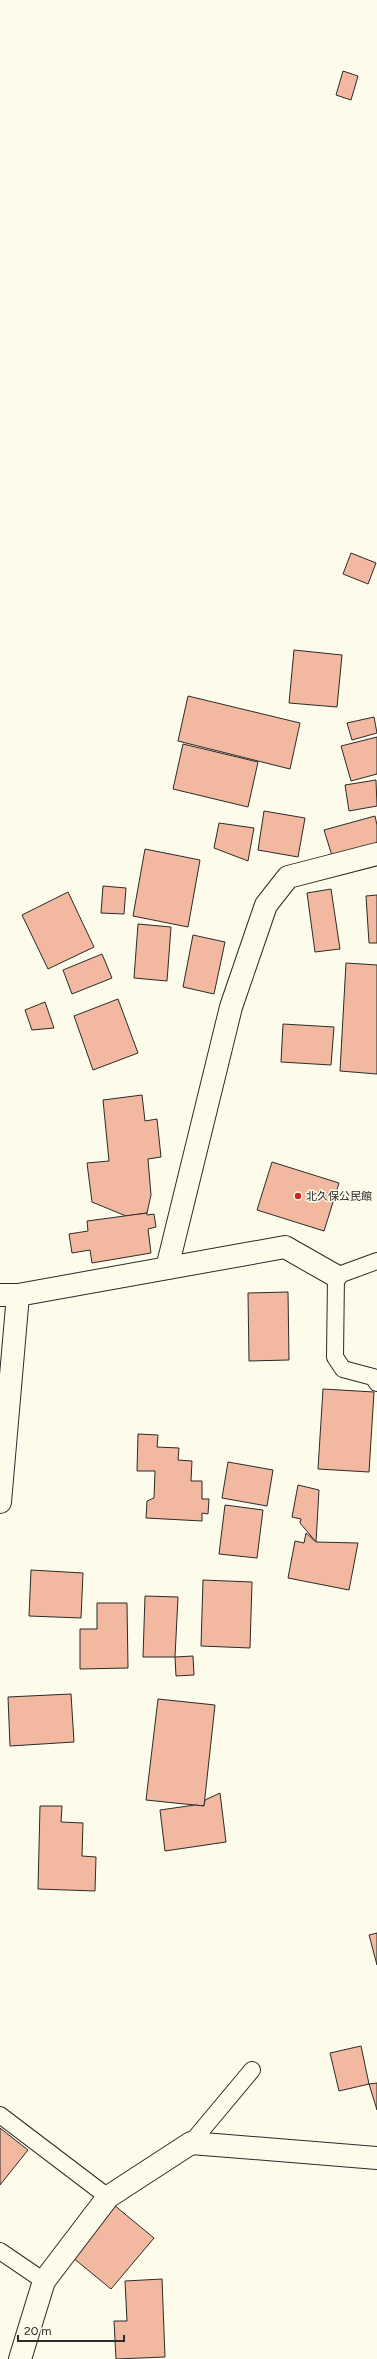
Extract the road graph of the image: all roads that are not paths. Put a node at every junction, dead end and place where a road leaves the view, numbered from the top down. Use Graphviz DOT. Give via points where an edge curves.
graph roads {
  1 [pos="377,854"];
  2 [pos="377,1261"];
  3 [pos="167,1268"];
  4 [pos="336,1276"];
  5 [pos="9,1295"];
  6 [pos="377,1383"];
  7 [pos="0,1502"];
  8 [pos="252,2070"];
  9 [pos="0,2115"];
  10 [pos="191,2143"];
  11 [pos="377,2158"];
  12 [pos="108,2196"];
  13 [pos="0,2251"];
  14 [pos="44,2280"];
  15 [pos="20,2359"];
  1 -- 3 [label="street" via="288,877 266,905 231,1007"];
  2 -- 4 [label="lane"];
  3 -- 4 [label="street" via="285,1247"];
  3 -- 5 [label="street"];
  4 -- 6 [label="lane" via="335,1357 343,1369 373,1377"];
  5 -- 7 [label="street"];
  8 -- 10 [label="lane"];
  9 -- 12 [label="lane"];
  10 -- 11 [label="street"];
  10 -- 12 [label="street"];
  12 -- 14 [label="street"];
  13 -- 14 [label="lane"];
  14 -- 15 [label="street"];
}
